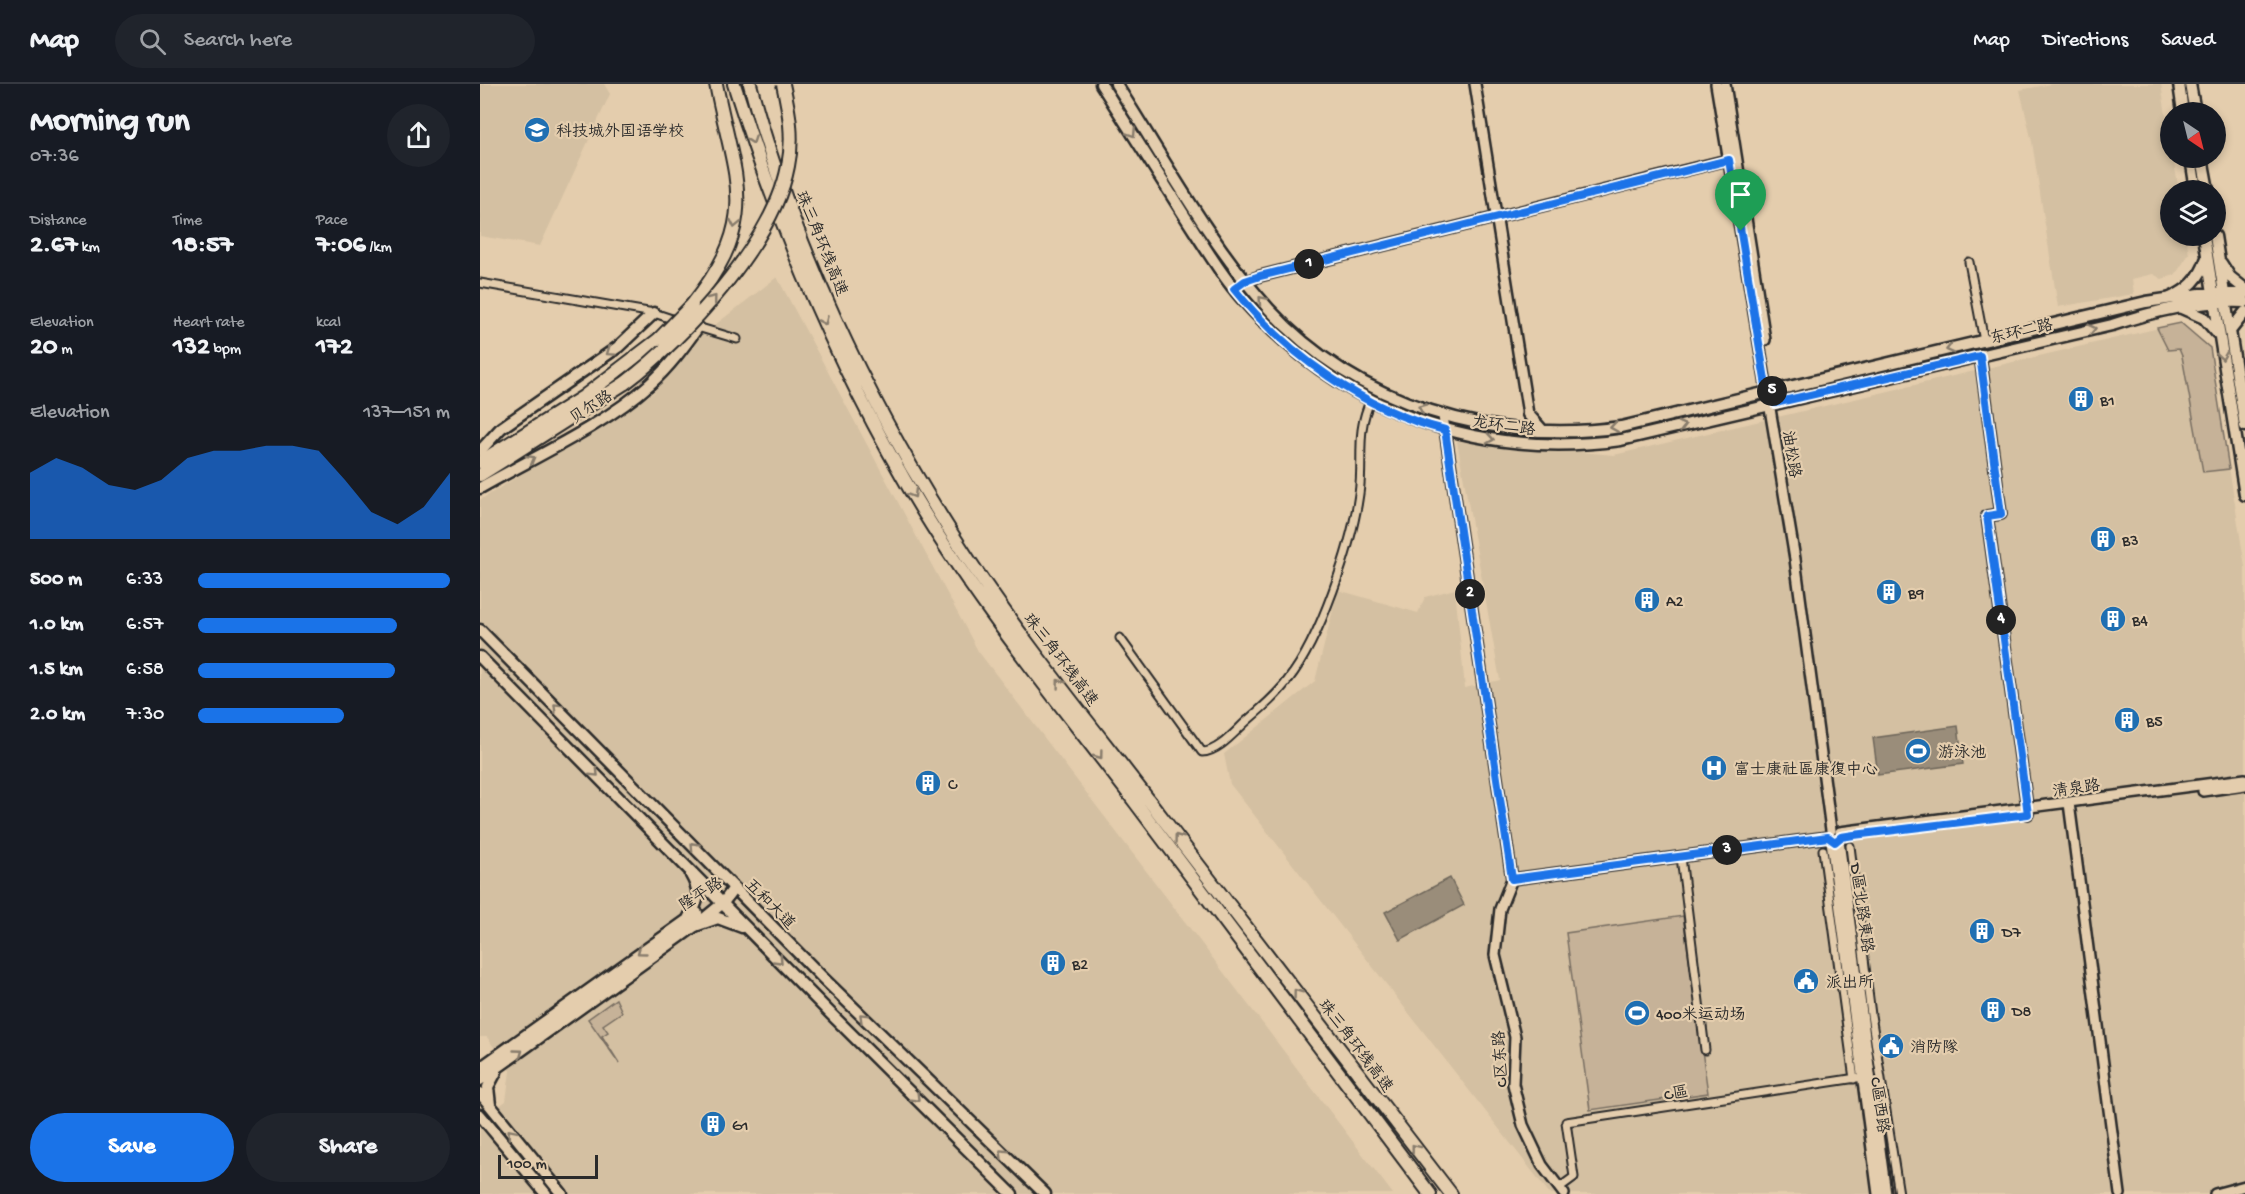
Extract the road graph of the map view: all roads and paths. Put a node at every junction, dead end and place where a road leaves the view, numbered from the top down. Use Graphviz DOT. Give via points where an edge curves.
graph roads {
  1 [pos="716,84"];
  2 [pos="734,84"];
  3 [pos="750,84"];
  4 [pos="783,84"];
  5 [pos="1101,84"];
  6 [pos="1116,84"];
  7 [pos="1475,84"];
  8 [pos="1716,84"];
  9 [pos="1725,84"];
  10 [pos="2178,84"];
  11 [pos="2190,84"];
  12 [pos="2181,102"];
  13 [pos="2193,102"];
  14 [pos="1733,159"];
  15 [pos="1497,217"];
  16 [pos="2208,246"];
  17 [pos="2214,246"];
  18 [pos="2213,257"];
  19 [pos="1969,262"];
  20 [pos="1245,281"];
  21 [pos="480,283"];
  22 [pos="1234,289"];
  23 [pos="2245,291"];
  24 [pos="2170,298"];
  25 [pos="2213,298"];
  26 [pos="2225,298"];
  27 [pos="2245,302"];
  28 [pos="2179,307"];
  29 [pos="2245,312"];
  30 [pos="654,313"];
  31 [pos="698,327"];
  32 [pos="2230,331"];
  33 [pos="2218,335"];
  34 [pos="737,339"];
  35 [pos="1984,341"];
  36 [pos="1980,356"];
  37 [pos="1770,391"];
  38 [pos="1371,400"];
  39 [pos="1772,404"];
  40 [pos="1528,414"];
  41 [pos="1443,416"];
  42 [pos="2245,426"];
  43 [pos="1518,429"];
  44 [pos="1445,430"];
  45 [pos="1543,431"];
  46 [pos="480,451"];
  47 [pos="480,462"];
  48 [pos="480,475"];
  49 [pos="480,488"];
  50 [pos="2245,495"];
  51 [pos="480,630"];
  52 [pos="1120,638"];
  53 [pos="480,657"];
  54 [pos="2245,779"];
  55 [pos="2245,786"];
  56 [pos="2070,806"];
  57 [pos="2027,811"];
  58 [pos="1835,835"];
  59 [pos="1850,846"];
  60 [pos="1681,856"];
  61 [pos="685,865"];
  62 [pos="1512,879"];
  63 [pos="734,888"];
  64 [pos="721,901"];
  65 [pos="692,921"];
  66 [pos="756,936"];
  67 [pos="1706,1050"];
  68 [pos="504,1051"];
  69 [pos="480,1060"];
  70 [pos="503,1065"];
  71 [pos="480,1068"];
  72 [pos="1858,1078"];
  73 [pos="480,1080"];
  74 [pos="480,1094"];
  75 [pos="486,1118"];
  76 [pos="2245,1186"];
  77 [pos="1562,1191"];
  78 [pos="2245,1192"];
  79 [pos="546,1194"];
  80 [pos="562,1194"];
  81 [pos="1012,1194"];
  82 [pos="1045,1194"];
  83 [pos="1430,1194"];
  84 [pos="1451,1194"];
  85 [pos="1878,1194"];
  86 [pos="1886,1194"];
  87 [pos="1899,1194"];
  88 [pos="2120,1194"];
  89 [pos="2215,1194"];
  90 [pos="2236,1194"];
  1 -- 47 [label="highway, one-way, bridge" via="737,178 736,223 719,268 692,305 658,339 582,398"];
  2 -- 83 [label="highway, 珠三角环线高速, one-way" via="765,179 805,279 864,406 922,510 999,625"];
  84 -- 3 [label="highway, 珠三角环线高速, one-way" via="1072,700 955,539 908,460 842,332 796,225"];
  48 -- 4 [label="highway, one-way, bridge" via="625,383 701,314 771,213 788,167 791,144"];
  5 -- 22 [label="main road, 龙环二路, one-way"];
  6 -- 20 [label="main road, 龙环二路"];
  7 -- 15 [label="street"];
  8 -- 14 [label="street, 油松路"];
  9 -- 14 [label="street, 油松路"];
  10 -- 12 [label="main road"];
  11 -- 13 [label="main road"];
  14 -- 15 [label="street"];
  14 -- 37 [label="street, 油松路"];
  15 -- 20 [label="street"];
  15 -- 40 [label="street"];
  16 -- 18 [label="main road"];
  17 -- 18 [label="main road"];
  18 -- 23 [label="main road"];
  18 -- 24 [label="main road" via="2187,290"];
  18 -- 25 [label="main road"];
  18 -- 26 [label="main road"];
  19 -- 35 [label="street"];
  20 -- 22 [label="street"];
  41 -- 20 [label="main road, 龙环二路, one-way" via="1372,387 1336,365 1290,329"];
  21 -- 30 [label="street"];
  22 -- 38 [label="main road, 龙环二路" via="1298,353"];
  23 -- 26 [label="main road, 东环二路"];
  24 -- 25 [label="main road, 东环二路"];
  24 -- 35 [label="main road, 东环二路"];
  25 -- 26 [label="main road, 东环二路"];
  25 -- 28 [label="main road, 东环二路"];
  25 -- 33 [label="main road"];
  26 -- 27 [label="main road, 东环二路"];
  26 -- 32 [label="main road"];
  28 -- 33 [label="main road" via="2204,318"];
  36 -- 28 [label="main road, 东环二路, one-way"];
  29 -- 32 [label="main road"];
  30 -- 31 [label="street"];
  30 -- 46 [label="main road, 贝尔路, one-way" via="618,346 501,428"];
  31 -- 34 [label="street"];
  49 -- 31 [label="main road, 贝尔路, one-way" via="593,424 649,385 677,357"];
  32 -- 42 [label="main road"];
  33 -- 50 [label="main road, one-way"];
  35 -- 37 [label="main road, 东环二路, one-way"];
  36 -- 39 [label="main road, 东环二路"];
  36 -- 57 [label="street" via="2001,514 1987,516"];
  37 -- 39 [label="street, 油松路"];
  37 -- 45 [label="main road, 龙环二路, one-way" via="1621,426"];
  38 -- 44 [label="main road, 龙环二路"];
  38 -- 52 [label="street" via="1360,434 1358,506 1332,590 1298,666 1261,708 1223,742 1202,752"];
  44 -- 39 [label="main road, 龙环二路, one-way" via="1532,444 1589,444 1659,432"];
  39 -- 58 [label="street, 油松路"];
  40 -- 43 [label="main road"];
  40 -- 45 [label="main road"];
  41 -- 43 [label="main road, 龙环二路"];
  41 -- 44 [label="street"];
  43 -- 45 [label="main road, 龙环二路"];
  44 -- 62 [label="street"];
  63 -- 51 [label="main road, 五和大道, one-way"];
  53 -- 61 [label="main road, 五和大道, one-way"];
  54 -- 56 [label="street, 清泉路"];
  55 -- 56 [label="street, 清泉路"];
  56 -- 57 [label="street, 清泉路"];
  56 -- 88 [label="street"];
  57 -- 58 [label="street, 清泉路"];
  58 -- 60 [label="street, 清泉路"];
  58 -- 72 [label="street, C區西路"];
  58 -- 86 [label="street, D區北路東路"];
  59 -- 87 [label="street"];
  60 -- 62 [label="street, 清泉路"];
  60 -- 67 [label="street"];
  61 -- 64 [label="main road, 五和大道"];
  61 -- 65 [label="main road" via="698,892"];
  62 -- 77 [label="street, C区东路" via="1500,909 1496,955 1515,1037 1513,1084 1523,1125 1542,1166"];
  63 -- 64 [label="main road, 隆平路"];
  82 -- 63 [label="main road, 五和大道, one-way"];
  64 -- 65 [label="main road, 隆平路"];
  64 -- 66 [label="main road, 五和大道"];
  65 -- 66 [label="main road" via="723,918"];
  65 -- 68 [label="main road, 隆平路, one-way"];
  70 -- 65 [label="main road, 隆平路, one-way"];
  66 -- 81 [label="main road, 五和大道, one-way"];
  68 -- 69 [label="main road"];
  68 -- 71 [label="main road, 隆平路"];
  70 -- 73 [label="main road, 隆平路"];
  70 -- 75 [label="main road" via="490,1078"];
  72 -- 72 [label="street" via="1843,1001 1823,850 1846,1022"];
  72 -- 77 [label="street, C區" via="1566,1122 1574,1177"];
  72 -- 85 [label="street, C區西路"];
  74 -- 75 [label="main road"];
  75 -- 79 [label="main road"];
  80 -- 75 [label="main road, one-way"];
  76 -- 89 [label="street"];
  78 -- 90 [label="street"];
}
